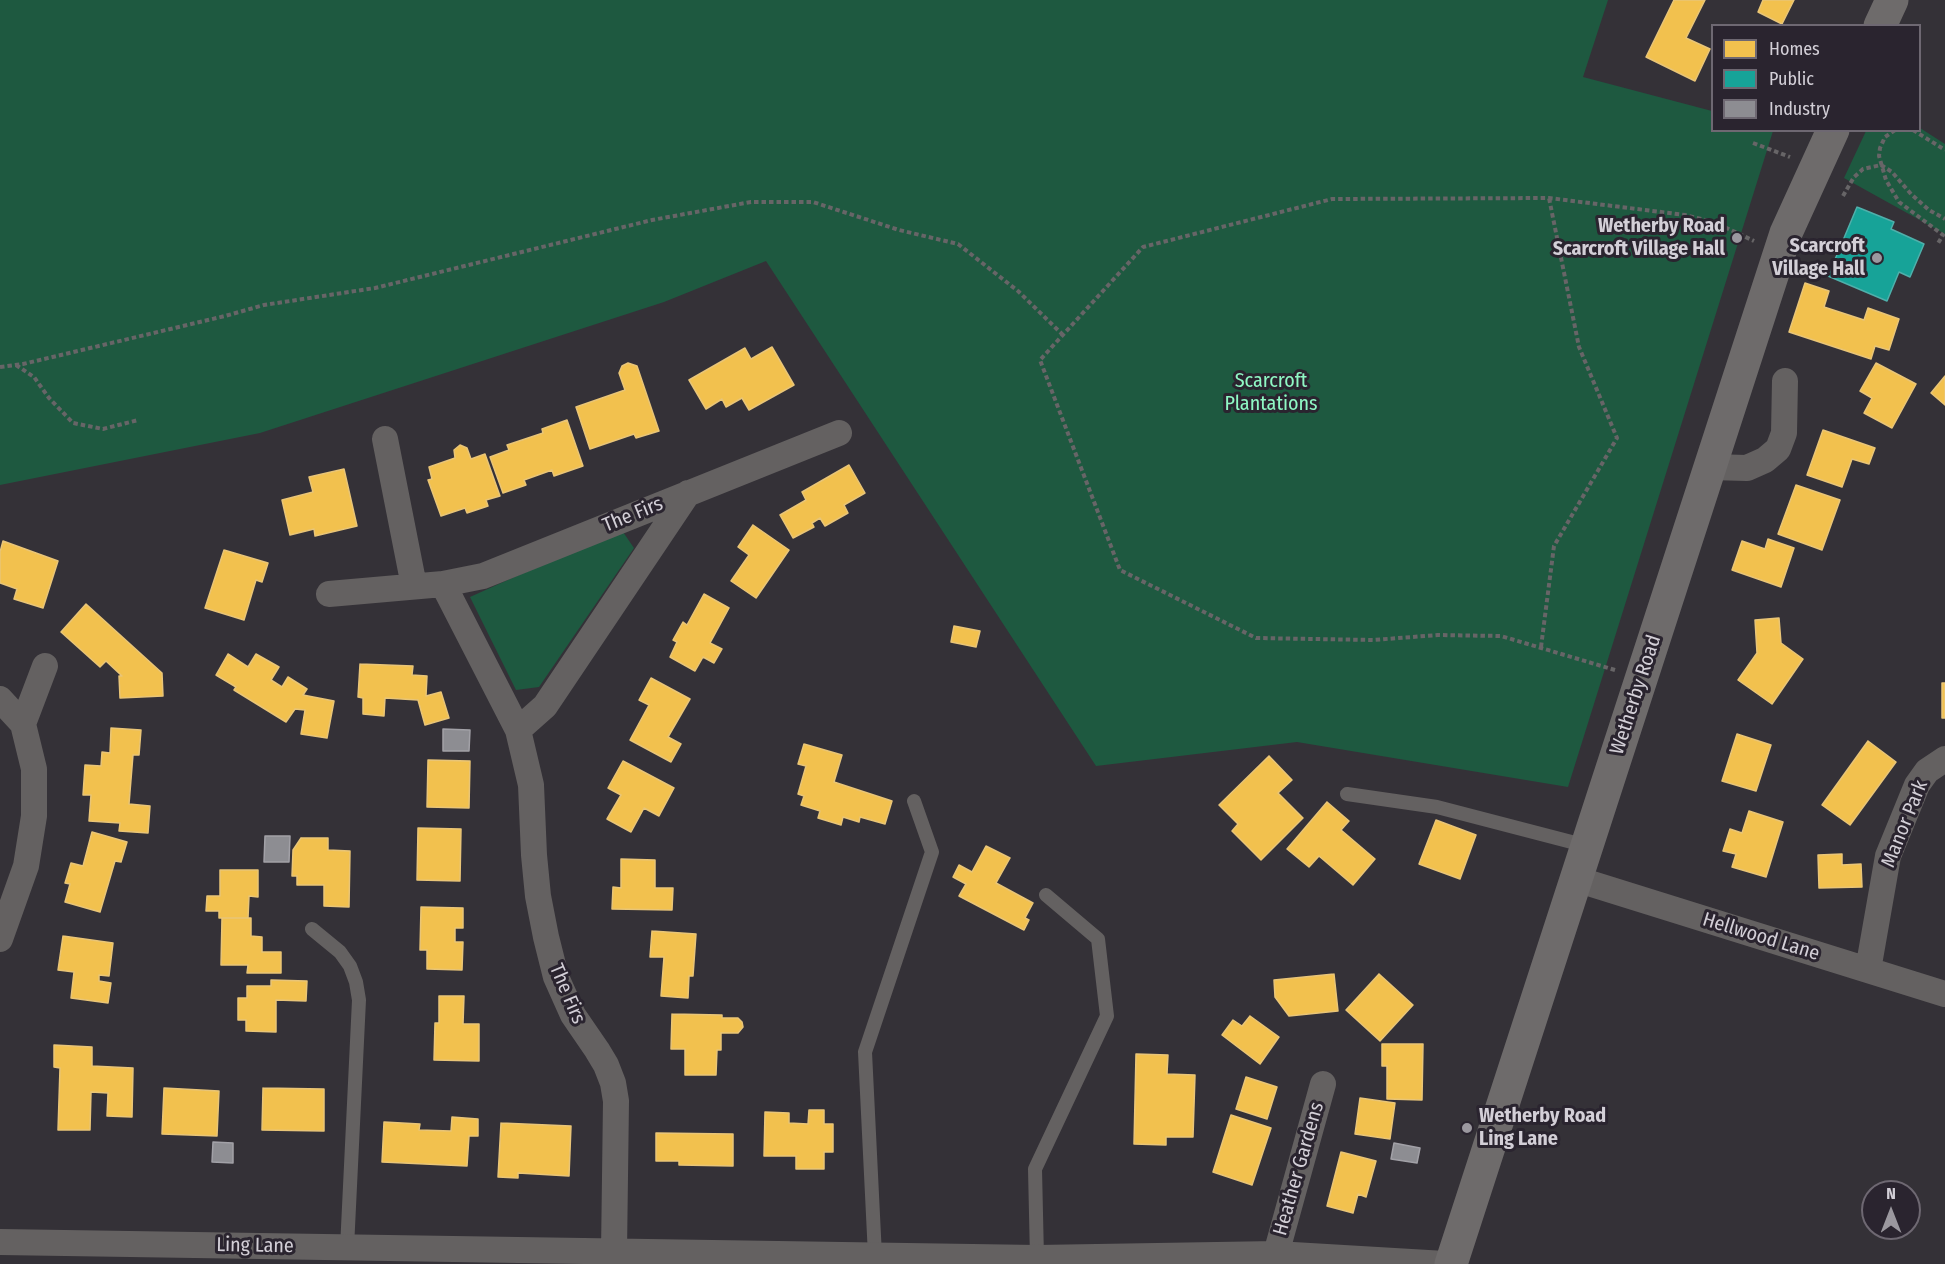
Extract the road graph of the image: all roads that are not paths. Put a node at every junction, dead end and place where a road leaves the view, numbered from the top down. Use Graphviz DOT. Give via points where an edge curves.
graph roads {
  1 [pos="1892,0"];
  2 [pos="1881,24"];
  3 [pos="1832,132"];
  4 [pos="1785,381"];
  5 [pos="838,433"];
  6 [pos="386,439"];
  7 [pos="1710,466"];
  8 [pos="688,493"];
  9 [pos="442,584"];
  10 [pos="414,586"];
  11 [pos="329,594"];
  12 [pos="45,666"];
  13 [pos="0,699"];
  14 [pos="23,724"];
  15 [pos="518,730"];
  16 [pos="1945,759"];
  17 [pos="1347,794"];
  18 [pos="914,801"];
  19 [pos="1587,846"];
  20 [pos="1576,879"];
  21 [pos="1046,895"];
  22 [pos="312,929"];
  23 [pos="0,939"];
  24 [pos="1868,970"];
  25 [pos="1945,994"];
  26 [pos="1323,1084"];
  27 [pos="0,1242"];
  28 [pos="346,1248"];
  29 [pos="614,1252"];
  30 [pos="1276,1254"];
  31 [pos="875,1256"];
  32 [pos="1036,1258"];
  33 [pos="1445,1264"];
  34 [pos="1451,1264"];
  1 -- 2 [label="main road"];
  3 -- 7 [label="main road, Wetherby Road" via="1786,233"];
  4 -- 7 [label="street" via="1785,433 1778,449 1747,468"];
  5 -- 8 [label="street, The Firs"];
  6 -- 10 [label="street"];
  7 -- 19 [label="main road, Wetherby Road"];
  8 -- 9 [label="street, The Firs" via="483,576"];
  8 -- 15 [label="street, The Firs" via="545,706"];
  9 -- 10 [label="street, The Firs"];
  9 -- 15 [label="street, The Firs"];
  10 -- 11 [label="street, The Firs"];
  12 -- 14 [label="street"];
  13 -- 14 [label="street"];
  14 -- 23 [label="street" via="34,769 34,816 26,866"];
  15 -- 29 [label="street, The Firs" via="531,785 538,896 551,957 573,1016 606,1065 613,1083"];
  16 -- 24 [label="street, Manor Park" via="1927,771 1917,785 1888,856"];
  17 -- 19 [label="lane" via="1437,807"];
  18 -- 31 [label="lane" via="932,852 865,1052"];
  19 -- 20 [label="main road, Wetherby Road"];
  20 -- 24 [label="street, Hellwood Lane"];
  20 -- 34 [label="main road, Wetherby Road"];
  21 -- 32 [label="lane" via="1098,939 1107,1016 1035,1169"];
  22 -- 28 [label="lane" via="340,952 350,966 359,1000"];
  24 -- 25 [label="street, Hellwood Lane"];
  26 -- 30 [label="street, Heather Gardens"];
  27 -- 28 [label="street, Ling Lane"];
  28 -- 29 [label="street, Ling Lane"];
  29 -- 31 [label="street, Ling Lane"];
  30 -- 32 [label="street, Ling Lane"];
  30 -- 33 [label="street, Ling Lane"];
  31 -- 32 [label="street, Ling Lane"];
}
